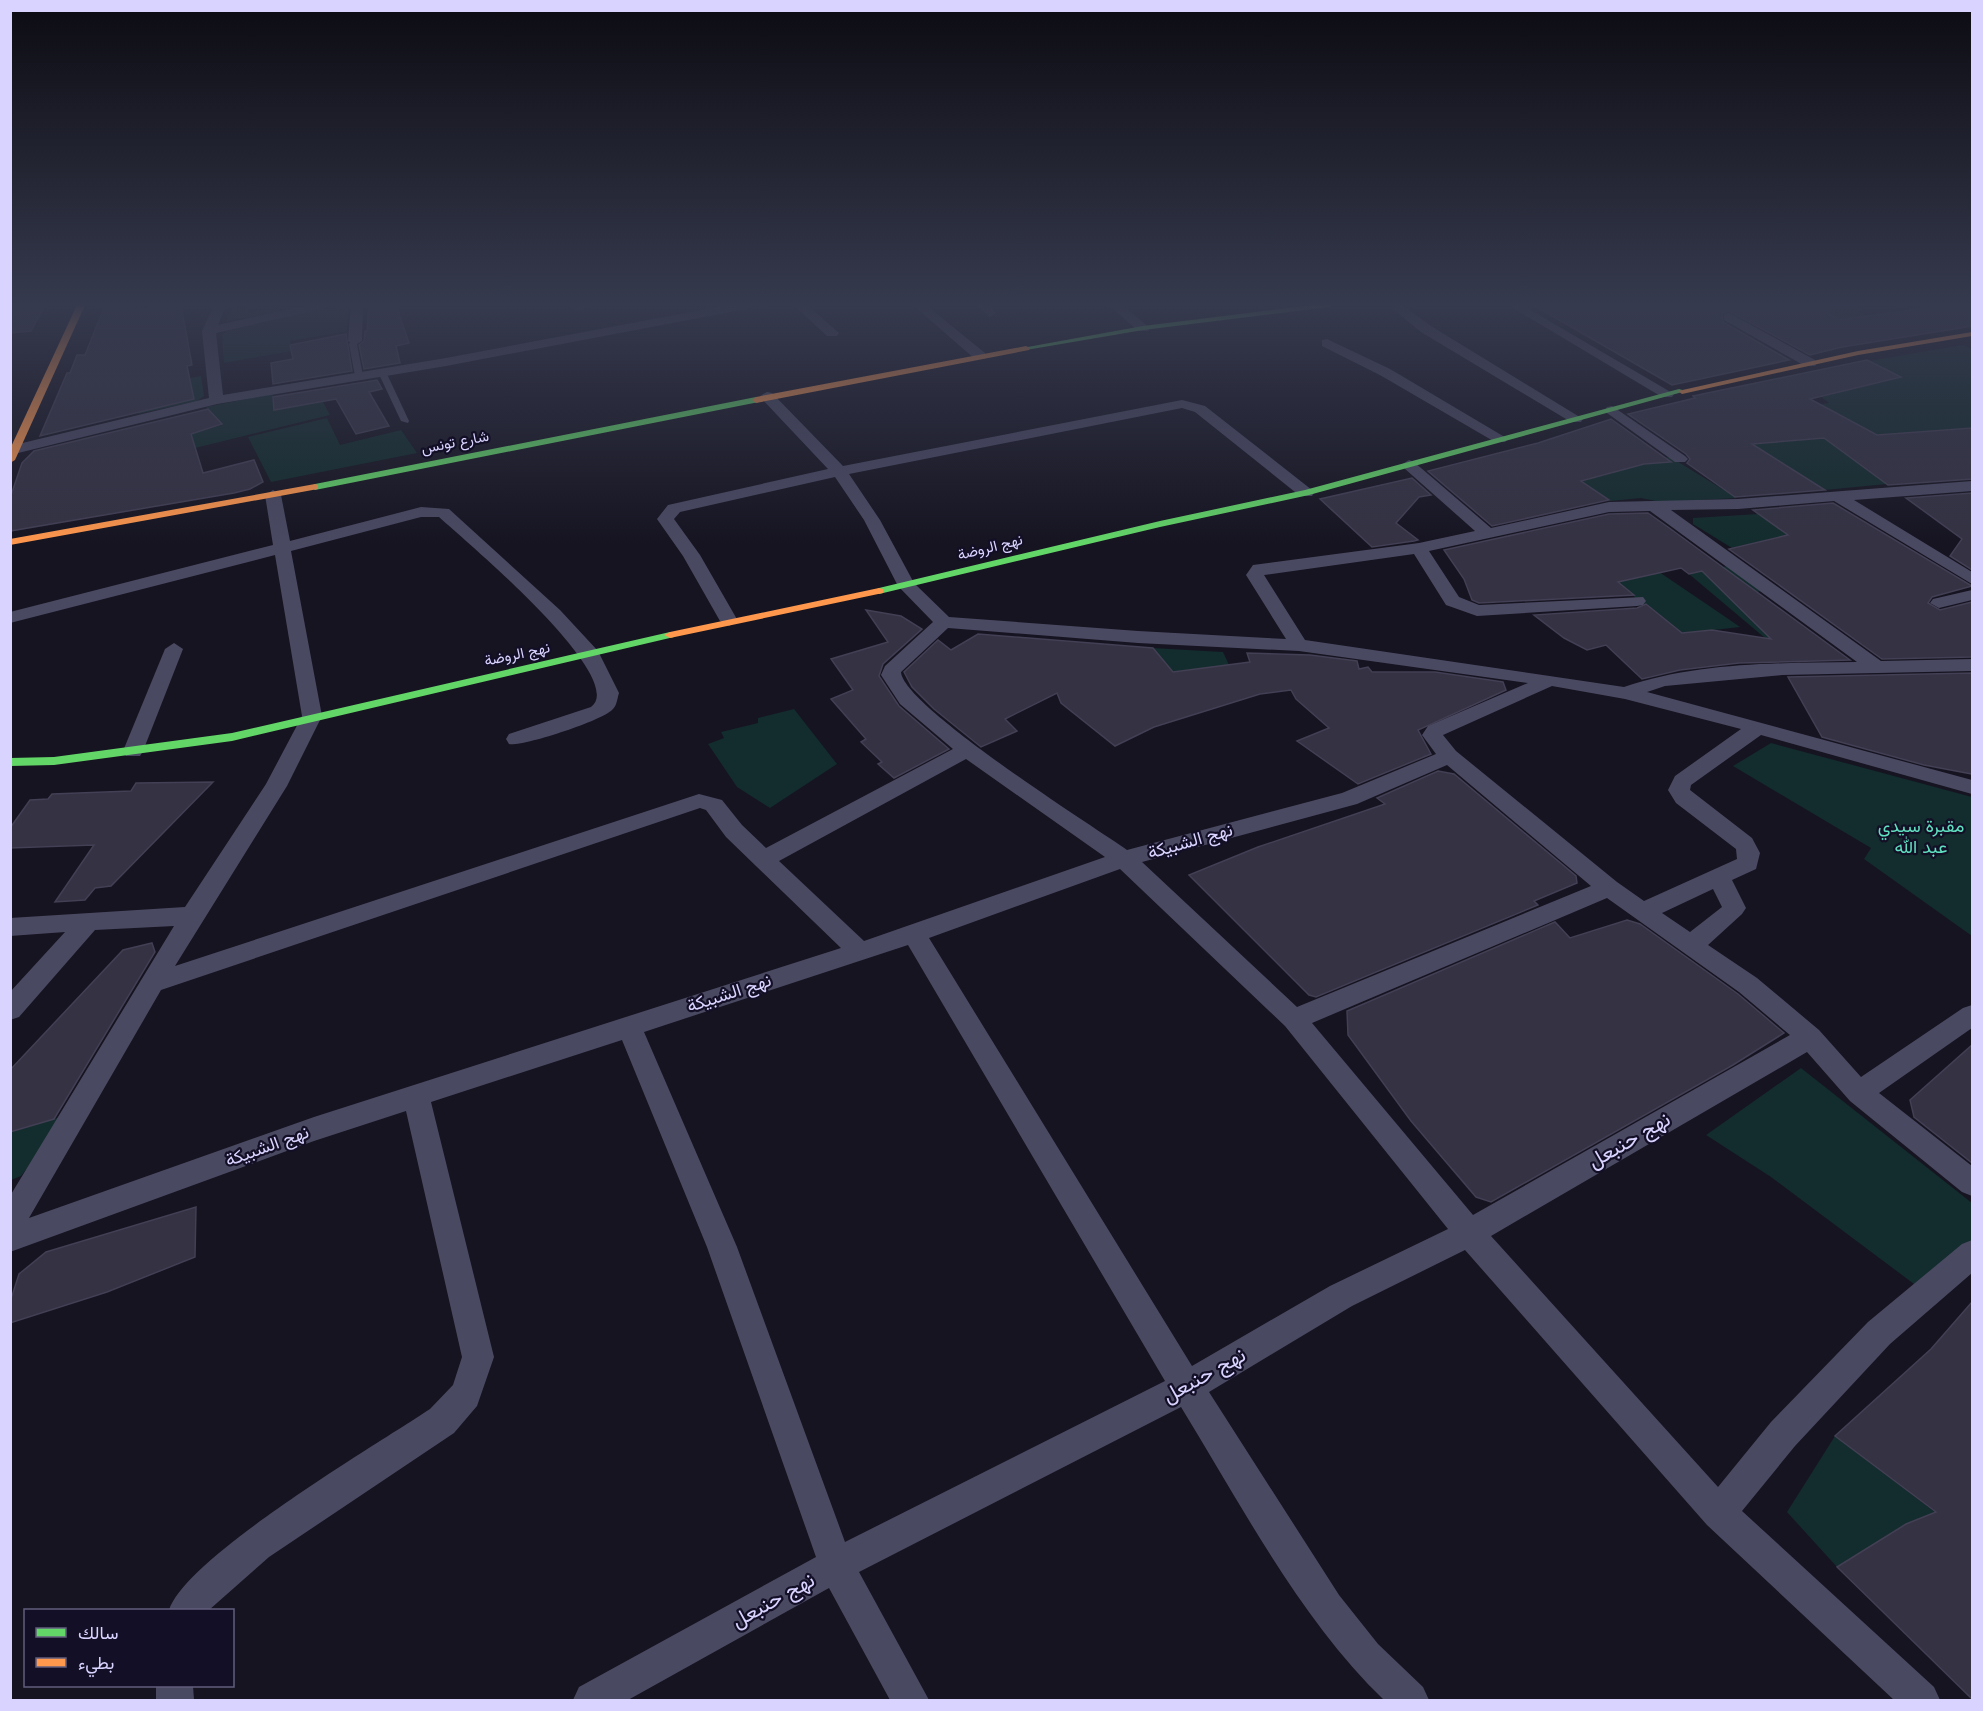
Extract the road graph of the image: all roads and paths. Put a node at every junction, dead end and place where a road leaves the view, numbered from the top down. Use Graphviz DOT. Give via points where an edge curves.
graph roads {
  1 [pos="44,385"];
  2 [pos="214,385"];
  3 [pos="306,385"];
  4 [pos="388,385"];
  5 [pos="826,385"];
  6 [pos="1407,385"];
  7 [pos="1519,385"];
  8 [pos="1651,385"];
  9 [pos="1709,385"];
  10 [pos="1667,394"];
  11 [pos="767,396"];
  12 [pos="216,400"];
  13 [pos="1612,410"];
  14 [pos="1576,419"];
  15 [pos="405,421"];
  16 [pos="1500,439"];
  17 [pos="12,453"];
  18 [pos="1680,459"];
  19 [pos="1410,465"];
  20 [pos="839,471"];
  21 [pos="1972,486"];
  22 [pos="1306,493"];
  23 [pos="273,495"];
  24 [pos="1836,496"];
  25 [pos="1654,506"];
  26 [pos="1488,534"];
  27 [pos="49,535"];
  28 [pos="10,537"];
  29 [pos="10,542"];
  30 [pos="282,548"];
  31 [pos="1419,548"];
  32 [pos="1972,579"];
  33 [pos="906,586"];
  34 [pos="1972,595"];
  35 [pos="1637,601"];
  36 [pos="1939,603"];
  37 [pos="10,618"];
  38 [pos="729,621"];
  39 [pos="944,622"];
  40 [pos="1299,645"];
  41 [pos="174,649"];
  42 [pos="591,655"];
  43 [pos="1972,665"];
  44 [pos="1877,667"];
  45 [pos="1549,680"];
  46 [pos="1625,693"];
  47 [pos="312,716"];
  48 [pos="1758,727"];
  49 [pos="516,739"];
  50 [pos="967,750"];
  51 [pos="133,751"];
  52 [pos="1449,756"];
  53 [pos="10,762"];
  54 [pos="1972,787"];
  55 [pos="764,859"];
  56 [pos="1124,859"];
  57 [pos="1719,878"];
  58 [pos="1609,888"];
  59 [pos="1643,912"];
  60 [pos="192,916"];
  61 [pos="89,921"];
  62 [pos="10,927"];
  63 [pos="914,934"];
  64 [pos="1692,944"];
  65 [pos="859,951"];
  66 [pos="155,982"];
  67 [pos="10,1010"];
  68 [pos="1972,1016"];
  69 [pos="1294,1019"];
  70 [pos="629,1026"];
  71 [pos="1810,1037"];
  72 [pos="1859,1093"];
  73 [pos="416,1096"];
  74 [pos="1972,1183"];
  75 [pos="10,1223"];
  76 [pos="1469,1233"];
  77 [pos="10,1238"];
  78 [pos="1972,1254"];
  79 [pos="1186,1387"];
  80 [pos="1719,1513"];
  81 [pos="836,1565"];
  82 [pos="189,1609"];
  83 [pos="592,1701"];
  84 [pos="910,1701"];
  85 [pos="1410,1701"];
  86 [pos="1921,1701"];
  1 -- 17 [label="street"];
  2 -- 12 [label="street"];
  3 -- 12 [label="street"];
  4 -- 15 [label="lane"];
  5 -- 11 [label="street, شارع تونس"];
  6 -- 16 [label="street"];
  7 -- 14 [label="street"];
  8 -- 10 [label="street"];
  9 -- 10 [label="street, نهج الروضة"];
  10 -- 13 [label="street, نهج الروضة"];
  11 -- 20 [label="street"];
  11 -- 23 [label="street, شارع تونس"];
  12 -- 17 [label="street"];
  13 -- 14 [label="street, نهج الروضة"];
  13 -- 18 [label="street"];
  14 -- 16 [label="street, نهج الروضة"];
  16 -- 19 [label="street, نهج الروضة"];
  19 -- 22 [label="street, نهج الروضة"];
  19 -- 26 [label="street"];
  20 -- 22 [label="street" via="1182,404 1200,409"];
  20 -- 33 [label="street" via="872,520"];
  20 -- 38 [label="street" via="674,508 669,513 665,519"];
  21 -- 24 [label="street"];
  22 -- 33 [label="street, نهج الروضة"];
  23 -- 27 [label="street, شارع تونس"];
  23 -- 30 [label="street"];
  24 -- 25 [label="street"];
  24 -- 32 [label="street"];
  25 -- 26 [label="street" via="1609,507"];
  25 -- 44 [label="street"];
  26 -- 31 [label="street"];
  27 -- 28 [label="street, شارع تونس"];
  27 -- 29 [label="street, شارع تونس"];
  30 -- 37 [label="street"];
  30 -- 42 [label="street" via="421,512 443,512 554,614"];
  30 -- 47 [label="street"];
  31 -- 35 [label="street" via="1452,602 1477,611"];
  31 -- 40 [label="street" via="1259,569 1255,575"];
  33 -- 38 [label="street, نهج الروضة"];
  33 -- 39 [label="street"];
  34 -- 36 [label="street"];
  38 -- 42 [label="street, نهج الروضة"];
  39 -- 40 [label="street"];
  39 -- 50 [label="street" via="891,675 908,700"];
  40 -- 45 [label="street"];
  41 -- 51 [label="street"];
  42 -- 47 [label="street, نهج الروضة"];
  42 -- 49 [label="street" via="609,693 606,705 591,714"];
  43 -- 44 [label="street"];
  44 -- 46 [label="street" via="1782,669 1664,680"];
  45 -- 46 [label="street"];
  45 -- 52 [label="street" via="1435,731 1433,739"];
  46 -- 48 [label="street"];
  47 -- 51 [label="street, نهج الروضة" via="232,737"];
  47 -- 60 [label="street" via="276,786"];
  48 -- 54 [label="street"];
  48 -- 57 [label="street" via="1682,781 1679,790 1744,844 1749,853 1748,863"];
  50 -- 55 [label="street"];
  50 -- 56 [label="street"];
  51 -- 53 [label="street, نهج الروضة"];
  52 -- 56 [label="street, نهج الشبيكة" via="1349,799"];
  52 -- 58 [label="street"];
  55 -- 65 [label="street"];
  55 -- 66 [label="street" via="714,805 699,801"];
  56 -- 63 [label="street, نهج الشبيكة"];
  56 -- 69 [label="street"];
  57 -- 59 [label="street"];
  57 -- 64 [label="street" via="1734,908"];
  58 -- 59 [label="street"];
  58 -- 69 [label="street"];
  59 -- 64 [label="street"];
  60 -- 61 [label="street"];
  60 -- 66 [label="street"];
  61 -- 62 [label="street"];
  61 -- 67 [label="street"];
  63 -- 65 [label="street, نهج الشبيكة"];
  63 -- 79 [label="street"];
  64 -- 71 [label="street"];
  65 -- 70 [label="street, نهج الشبيكة"];
  66 -- 75 [label="street"];
  68 -- 72 [label="street"];
  69 -- 76 [label="street"];
  70 -- 73 [label="street, نهج الشبيكة"];
  70 -- 81 [label="street" via="722,1247"];
  71 -- 72 [label="street"];
  71 -- 76 [label="street, نهج حنبعل"];
  72 -- 74 [label="street"];
  73 -- 77 [label="street, نهج الشبيكة"];
  73 -- 82 [label="street" via="478,1357 466,1395 442,1421 258,1545 204,1589"];
  76 -- 79 [label="street, نهج حنبعل" via="1341,1296"];
  76 -- 80 [label="street"];
  78 -- 80 [label="street" via="1879,1333 1783,1434"];
  79 -- 81 [label="street, نهج حنبعل"];
  79 -- 85 [label="street" via="1326,1608 1365,1657"];
  80 -- 86 [label="street"];
  81 -- 83 [label="street, نهج حنبعل"];
  81 -- 84 [label="street"];
}
